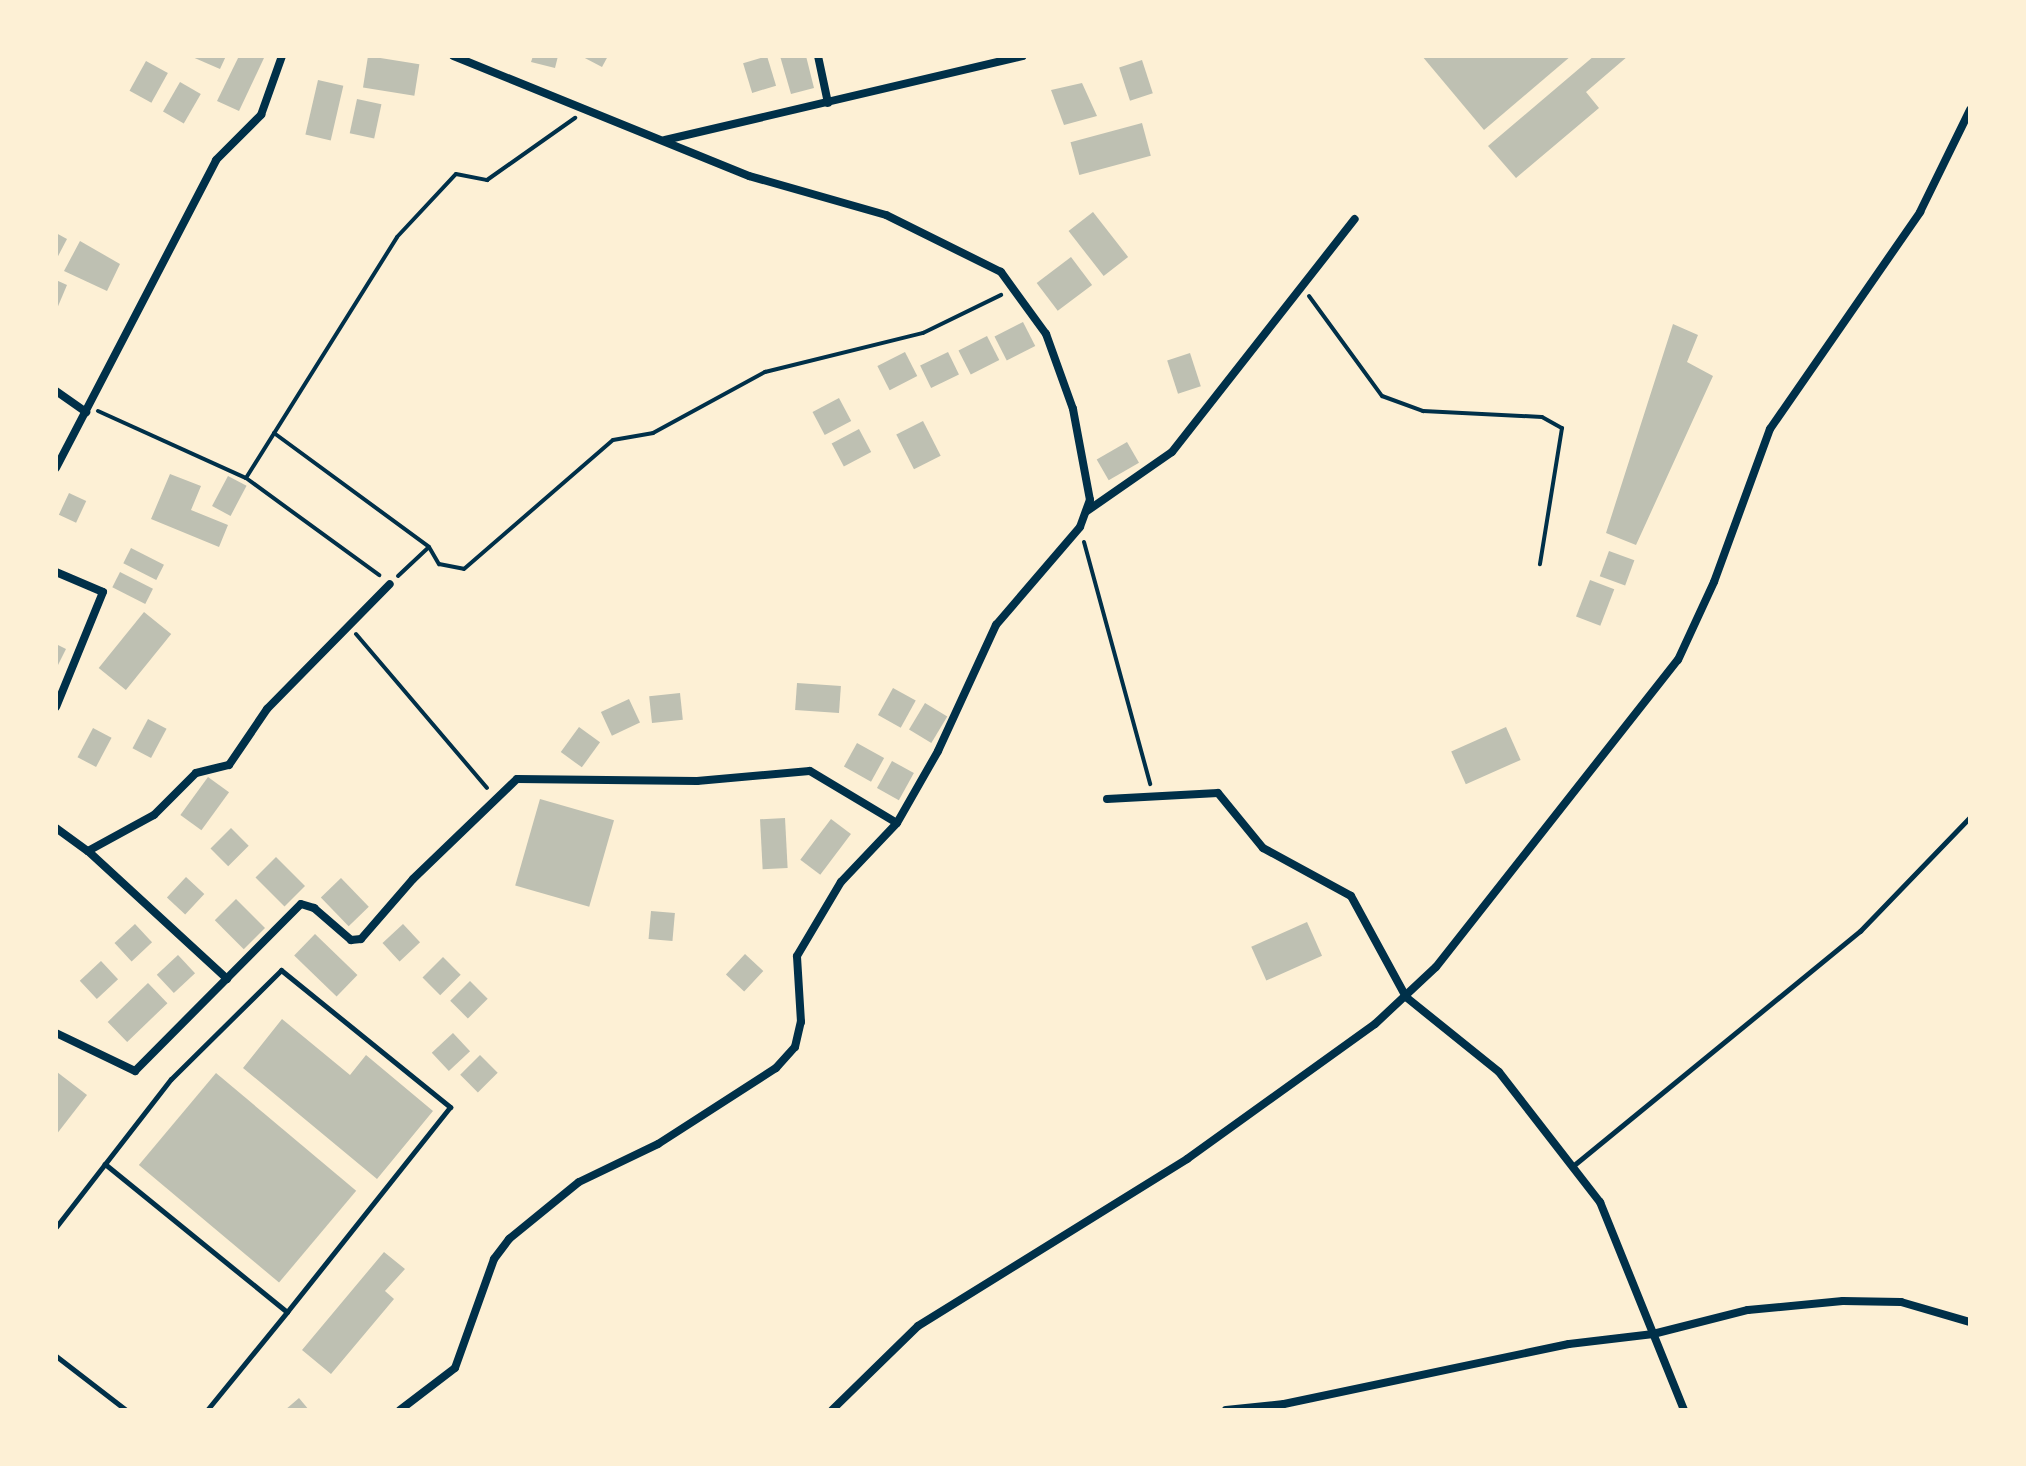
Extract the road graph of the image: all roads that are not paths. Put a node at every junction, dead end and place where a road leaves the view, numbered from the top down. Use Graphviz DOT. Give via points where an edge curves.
graph roads {
  1 [pos="282,56"];
  2 [pos="453,56"];
  3 [pos="818,56"];
  4 [pos="1022,56"];
  5 [pos="828,103"];
  6 [pos="1970,110"];
  7 [pos="664,140"];
  8 [pos="1355,219"];
  9 [pos="56,391"];
  10 [pos="87,410"];
  11 [pos="56,468"];
  12 [pos="1086,511"];
  13 [pos="56,572"];
  14 [pos="390,584"];
  15 [pos="56,707"];
  16 [pos="1107,799"];
  17 [pos="1970,817"];
  18 [pos="897,823"];
  19 [pos="56,828"];
  20 [pos="88,851"];
  21 [pos="227,979"];
  22 [pos="1406,997"];
  23 [pos="56,1033"];
  24 [pos="105,1164"];
  25 [pos="1574,1165"];
  26 [pos="56,1227"];
  27 [pos="287,1312"];
  28 [pos="1970,1322"];
  29 [pos="1653,1334"];
  30 [pos="56,1356"];
  31 [pos="126,1410"];
  32 [pos="207,1410"];
  33 [pos="400,1410"];
  34 [pos="832,1410"];
  35 [pos="1226,1410"];
  36 [pos="1684,1410"];
  1 -- 10 [label="street" via="261,115 216,160"];
  2 -- 7 [label="street"];
  3 -- 5 [label="street"];
  4 -- 5 [label="street"];
  5 -- 7 [label="street"];
  6 -- 22 [label="street" via="1920,212 1770,429 1714,582 1678,660 1436,967"];
  7 -- 12 [label="street" via="749,176 886,215 1001,272 1046,334 1073,409 1090,500"];
  8 -- 12 [label="street" via="1172,452"];
  9 -- 10 [label="street"];
  10 -- 11 [label="street"];
  12 -- 18 [label="street" via="1080,527 996,625 938,751"];
  13 -- 15 [label="street" via="103,592"];
  14 -- 20 [label="street" via="267,709 229,765 196,773 154,815"];
  16 -- 22 [label="street" via="1218,793 1263,848 1351,896"];
  17 -- 25 [label="lane" via="1860,931"];
  18 -- 21 [label="street" via="810,771 697,781 517,779 361,939 351,940 314,908 301,904"];
  18 -- 33 [label="street" via="841,882 797,956 801,1022 795,1047 776,1068 658,1144 579,1182 509,1239 494,1259 455,1368"];
  19 -- 20 [label="street"];
  20 -- 21 [label="street"];
  21 -- 23 [label="street" via="135,1071"];
  22 -- 25 [label="street" via="1499,1072"];
  22 -- 34 [label="street" via="1187,1159 918,1326"];
  24 -- 26 [label="lane"];
  24 -- 27 [label="lane"];
  24 -- 27 [label="lane" via="171,1079 281,970 450,1107"];
  25 -- 29 [label="street" via="1620,1242"];
  27 -- 32 [label="lane"];
  28 -- 29 [label="street" via="1901,1302 1843,1301 1748,1310"];
  29 -- 35 [label="street" via="1569,1344 1284,1404"];
  29 -- 36 [label="street"];
  30 -- 31 [label="lane"];
}
